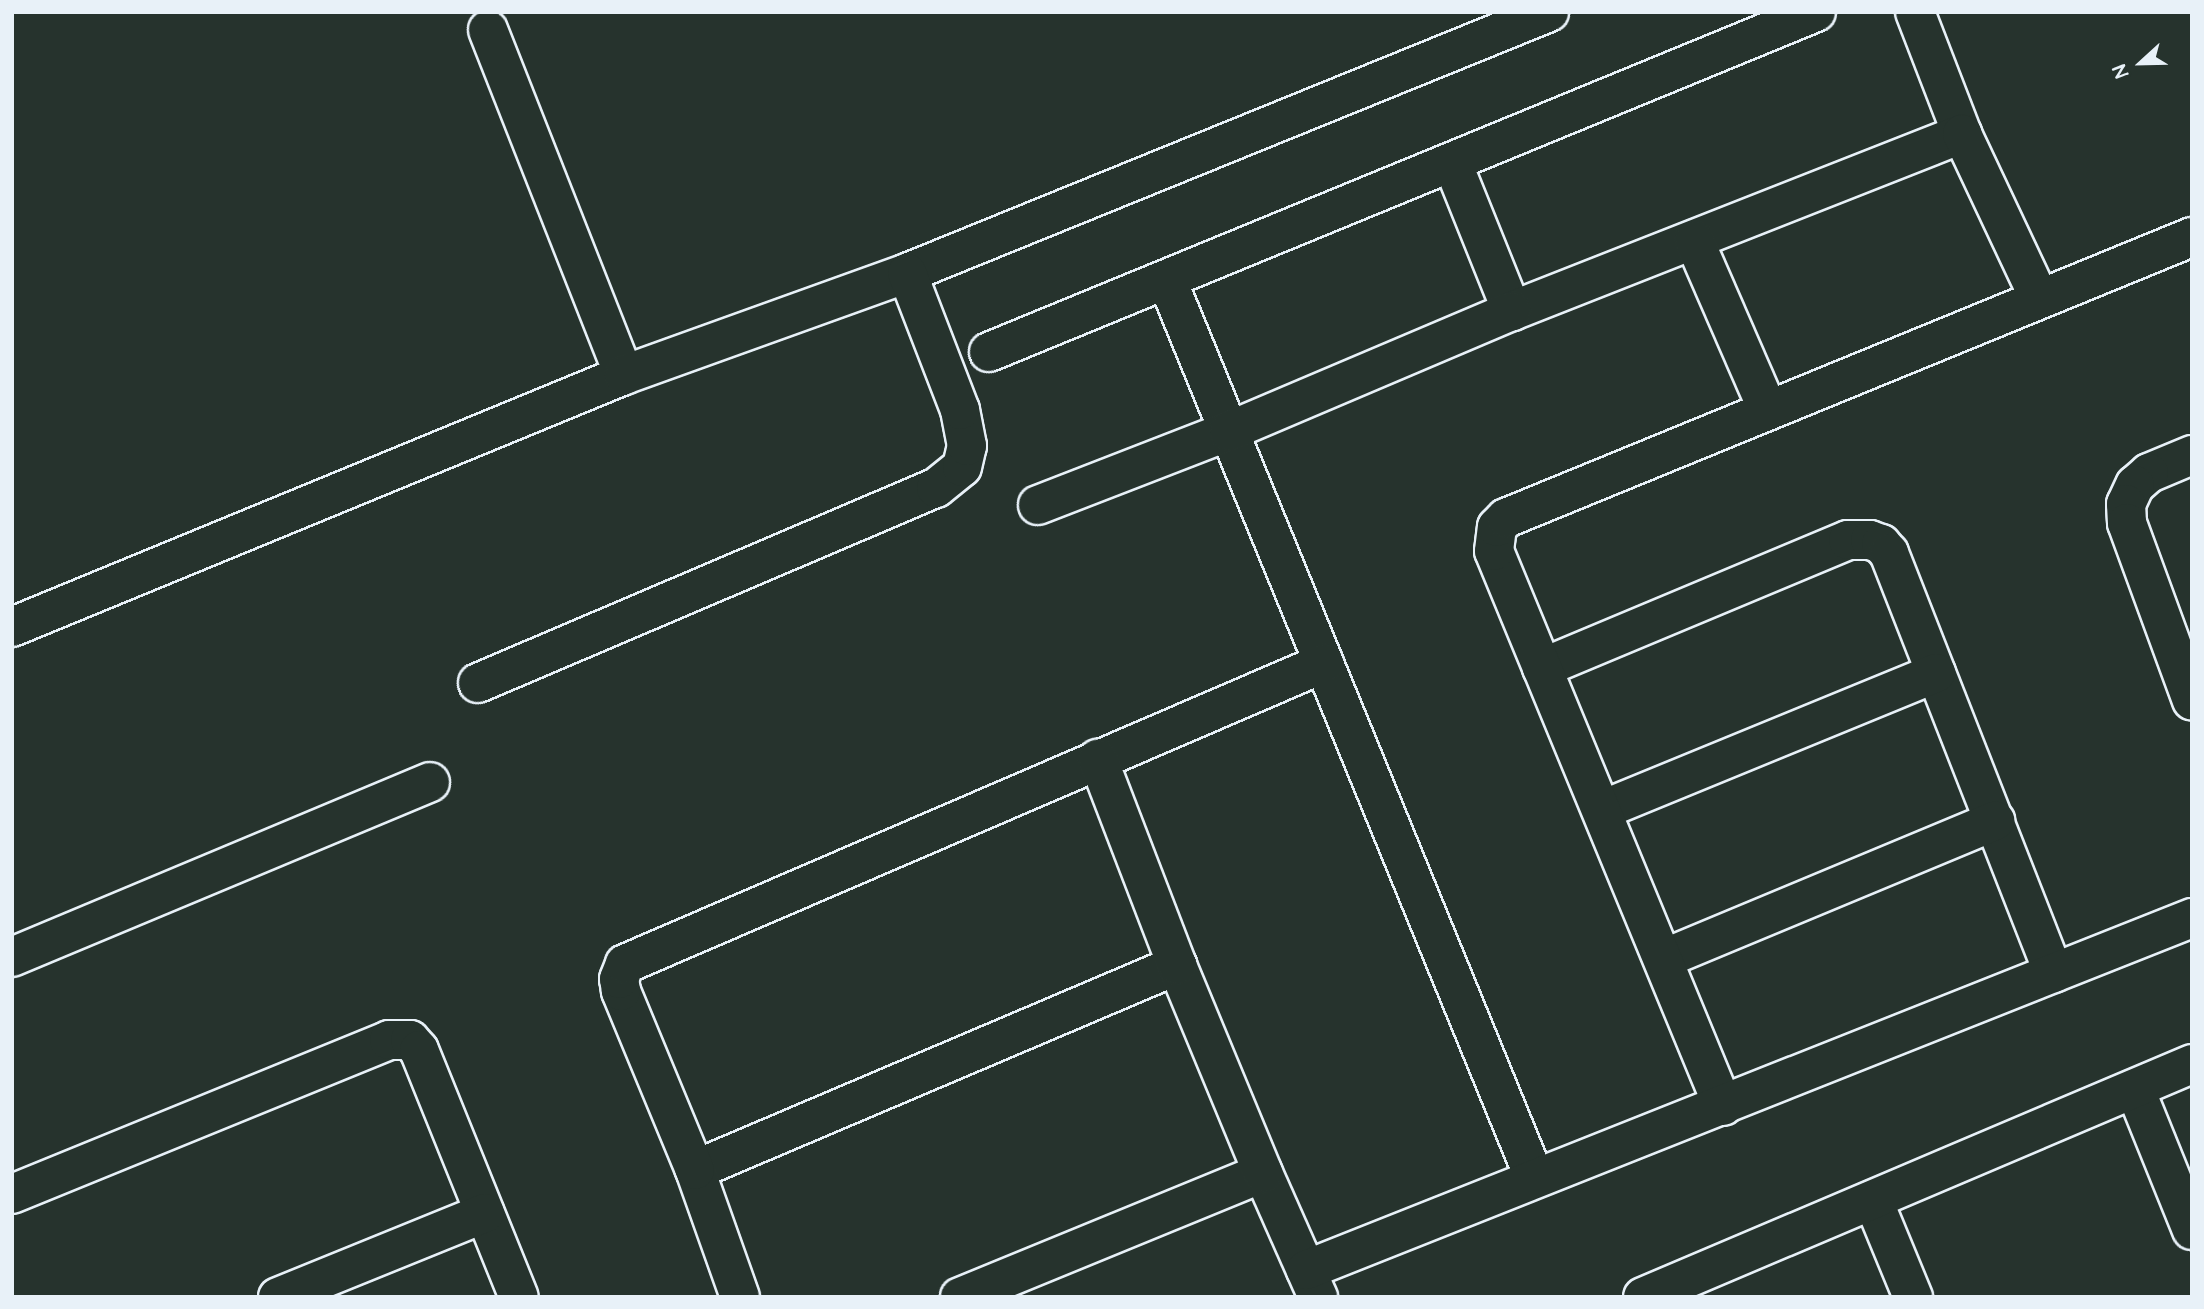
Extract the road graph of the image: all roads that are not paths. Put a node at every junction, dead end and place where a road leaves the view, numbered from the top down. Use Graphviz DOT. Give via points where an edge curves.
graph roads {
  1 [pos="1549,12"];
  2 [pos="1816,12"];
  3 [pos="1915,12"];
  4 [pos="488,30"];
  5 [pos="1962,134"];
  6 [pos="1452,162"];
  7 [pos="2192,237"];
  8 [pos="1694,240"];
  9 [pos="907,273"];
  10 [pos="1167,280"];
  11 [pos="2039,298"];
  12 [pos="1512,311"];
  13 [pos="989,352"];
  14 [pos="624,375"];
  15 [pos="1769,410"];
  16 [pos="1229,431"];
  17 [pos="2192,455"];
  18 [pos="1038,505"];
  19 [pos="12,627"];
  20 [pos="1324,663"];
  21 [pos="1542,668"];
  22 [pos="1936,673"];
  23 [pos="478,682"];
  24 [pos="2192,701"];
  25 [pos="1098,759"];
  26 [pos="430,782"];
  27 [pos="1602,810"];
  28 [pos="1994,821"];
  29 [pos="2192,918"];
  30 [pos="12,957"];
  31 [pos="1663,960"];
  32 [pos="1177,965"];
  33 [pos="2054,973"];
  34 [pos="2192,1064"];
  35 [pos="2135,1089"];
  36 [pos="1723,1106"];
  37 [pos="695,1170"];
  38 [pos="1263,1173"];
  39 [pos="1535,1179"];
  40 [pos="12,1194"];
  41 [pos="1874,1200"];
  42 [pos="485,1213"];
  43 [pos="2192,1230"];
  44 [pos="1312,1283"];
  45 [pos="278,1297"];
  46 [pos="519,1297"];
  47 [pos="740,1297"];
  48 [pos="960,1297"];
  49 [pos="1643,1297"];
  50 [pos="1913,1297"];
  1 -- 9 [label="street"];
  2 -- 6 [label="street"];
  3 -- 5 [label="street"];
  4 -- 14 [label="street"];
  5 -- 8 [label="street"];
  5 -- 11 [label="street"];
  6 -- 10 [label="street"];
  6 -- 12 [label="street"];
  7 -- 11 [label="street"];
  8 -- 12 [label="street"];
  8 -- 15 [label="street"];
  9 -- 14 [label="street"];
  9 -- 23 [label="street" via="960,410 967,446 962,467 936,488"];
  10 -- 13 [label="street"];
  10 -- 16 [label="street"];
  11 -- 15 [label="street"];
  12 -- 16 [label="street"];
  14 -- 19 [label="street"];
  15 -- 21 [label="street" via="1506,518 1497,527 1494,551"];
  16 -- 18 [label="street"];
  16 -- 20 [label="street"];
  17 -- 24 [label="street" via="2149,473 2135,485 2126,504 2127,523"];
  20 -- 25 [label="street"];
  20 -- 39 [label="street"];
  21 -- 22 [label="street" via="1848,540 1859,540 1881,544 1889,553"];
  21 -- 27 [label="street"];
  22 -- 27 [label="street"];
  22 -- 28 [label="street"];
  25 -- 32 [label="street"];
  25 -- 37 [label="street" via="625,964 619,979 621,991"];
  26 -- 30 [label="street"];
  27 -- 31 [label="street"];
  28 -- 31 [label="street"];
  28 -- 33 [label="street"];
  29 -- 33 [label="street"];
  31 -- 36 [label="street"];
  32 -- 37 [label="street"];
  32 -- 38 [label="street"];
  33 -- 36 [label="street"];
  34 -- 35 [label="street"];
  35 -- 41 [label="street"];
  35 -- 43 [label="street"];
  36 -- 39 [label="street"];
  37 -- 47 [label="street"];
  38 -- 44 [label="street"];
  38 -- 48 [label="street"];
  39 -- 44 [label="street"];
  40 -- 42 [label="street" via="400,1039 410,1040 419,1050"];
  41 -- 49 [label="street"];
  41 -- 50 [label="street"];
  42 -- 45 [label="street"];
  42 -- 46 [label="street"];
}
